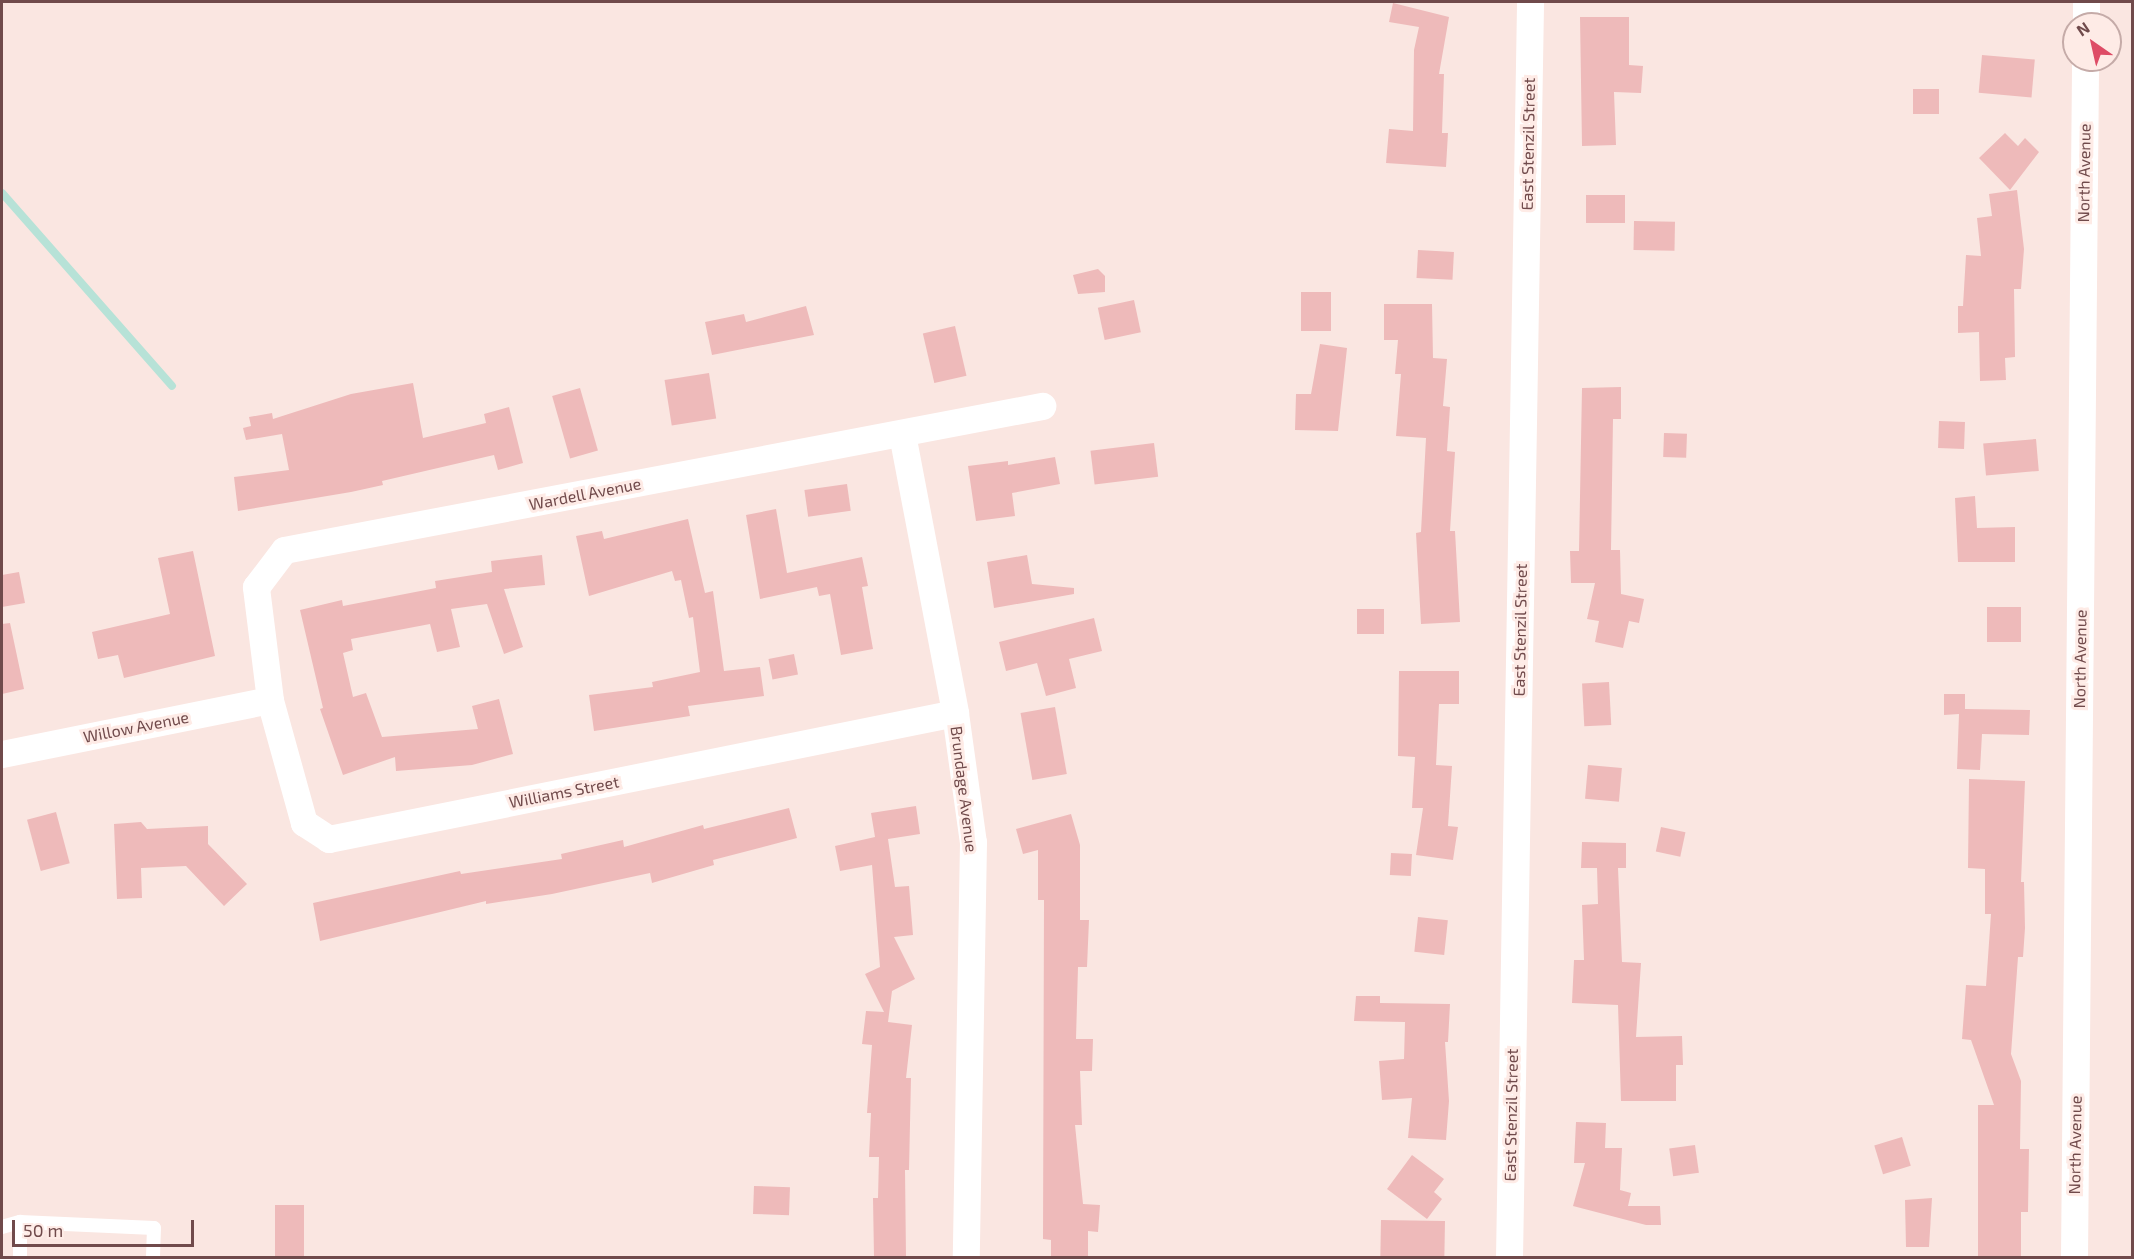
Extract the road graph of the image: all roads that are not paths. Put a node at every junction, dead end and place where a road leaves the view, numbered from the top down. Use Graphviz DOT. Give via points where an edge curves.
graph roads {
  1 [pos="1530,2"];
  2 [pos="2085,72"];
  3 [pos="1042,406"];
  4 [pos="903,434"];
  5 [pos="270,699"];
  6 [pos="955,713"];
  7 [pos="2,754"];
  8 [pos="20,1222"];
  9 [pos="2,1227"];
  10 [pos="20,1257"];
  11 [pos="153,1257"];
  12 [pos="966,1257"];
  13 [pos="1509,1257"];
  14 [pos="2074,1257"];
  1 -- 13 [label="street, East Stenzil Street"];
  2 -- 14 [label="street, North Avenue"];
  3 -- 4 [label="street, Wardell Avenue"];
  4 -- 5 [label="street, Wardell Avenue" via="284,550 256,587"];
  4 -- 6 [label="street, Brundage Avenue"];
  5 -- 6 [label="street, Williams Street" via="304,823 329,839"];
  5 -- 7 [label="street, Willow Avenue"];
  6 -- 12 [label="street, Brundage Avenue" via="973,842"];
  8 -- 9 [label="lane"];
  8 -- 10 [label="lane"];
  8 -- 11 [label="lane" via="153,1228"];
}
